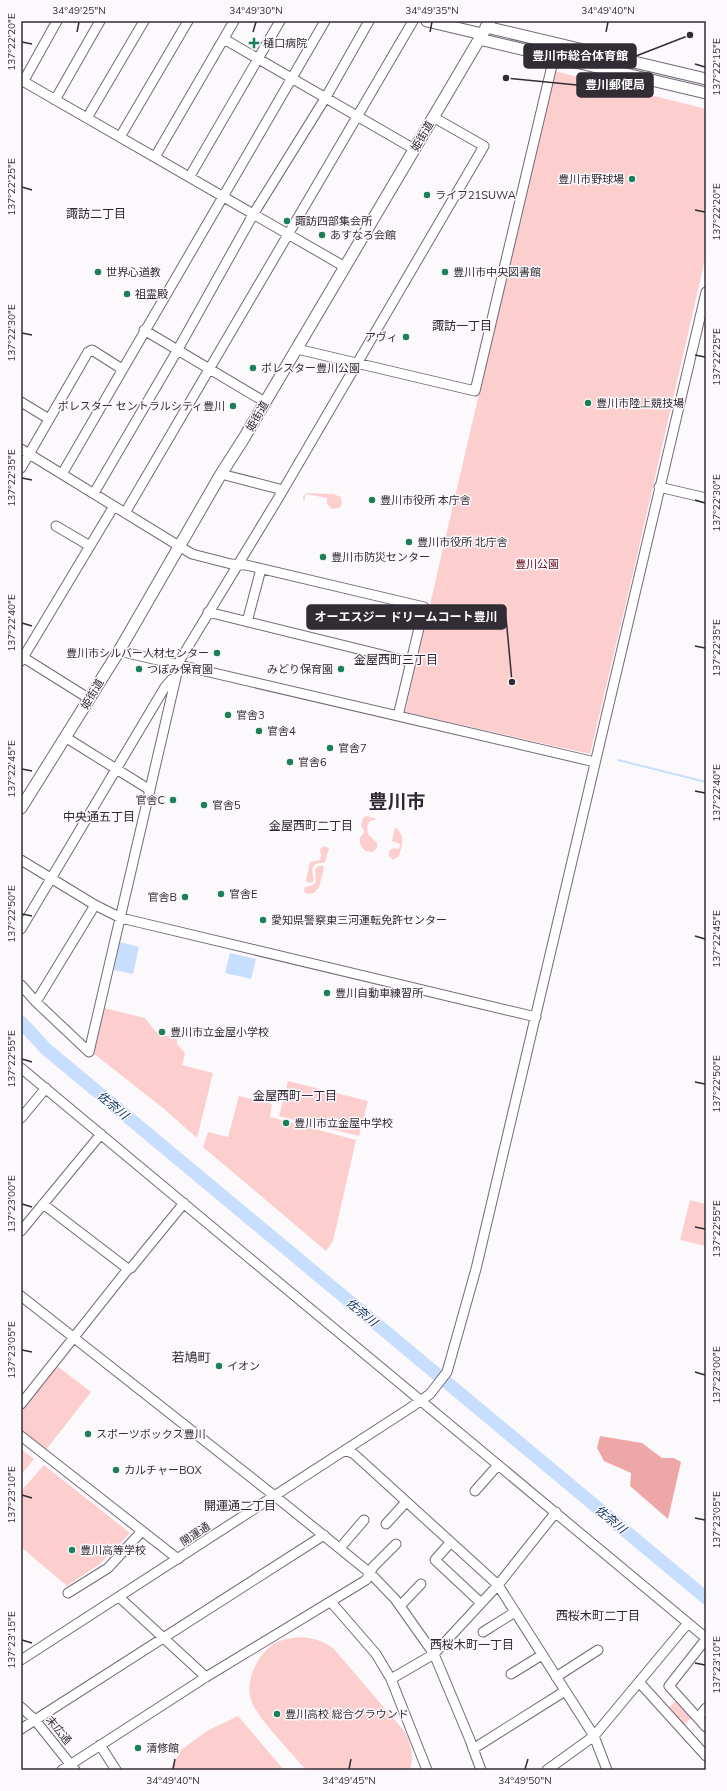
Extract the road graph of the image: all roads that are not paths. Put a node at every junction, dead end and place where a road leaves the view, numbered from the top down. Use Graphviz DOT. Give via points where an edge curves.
graph roads {
  1 [pos="57,21"];
  2 [pos="100,21"];
  3 [pos="144,21"];
  4 [pos="188,21"];
  5 [pos="234,21"];
  6 [pos="280,21"];
  7 [pos="325,21"];
  8 [pos="369,21"];
  9 [pos="413,21"];
  10 [pos="427,21"];
  11 [pos="484,30"];
  12 [pos="224,39"];
  13 [pos="554,57"];
  14 [pos="258,58"];
  15 [pos="292,78"];
  16 [pos="706,79"];
  17 [pos="22,81"];
  18 [pos="706,93"];
  19 [pos="326,97"];
  20 [pos="55,100"];
  21 [pos="358,115"];
  22 [pos="433,117"];
  23 [pos="87,118"];
  24 [pos="120,137"];
  25 [pos="414,149"];
  26 [pos="155,157"];
  27 [pos="190,176"];
  28 [pos="223,196"];
  29 [pos="254,213"];
  30 [pos="289,234"];
  31 [pos="345,266"];
  32 [pos="706,292"];
  33 [pos="144,330"];
  34 [pos="297,349"];
  35 [pos="178,351"];
  36 [pos="357,364"];
  37 [pos="122,369"];
  38 [pos="210,369"];
  39 [pos="21,402"];
  40 [pos="265,402"];
  41 [pos="49,419"];
  42 [pos="25,451"];
  43 [pos="21,468"];
  44 [pos="62,474"];
  45 [pos="221,474"];
  46 [pos="659,487"];
  47 [pos="283,490"];
  48 [pos="94,493"];
  49 [pos="706,498"];
  50 [pos="114,506"];
  51 [pos="125,513"];
  52 [pos="56,526"];
  53 [pos="90,546"];
  54 [pos="180,546"];
  55 [pos="237,564"];
  56 [pos="261,569"];
  57 [pos="208,612"];
  58 [pos="247,622"];
  59 [pos="119,651"];
  60 [pos="22,658"];
  61 [pos="411,662"];
  62 [pos="178,665"];
  63 [pos="175,679"];
  64 [pos="88,698"];
  65 [pos="398,716"];
  66 [pos="65,737"];
  67 [pos="595,762"];
  68 [pos="117,769"];
  69 [pos="150,790"];
  70 [pos="21,808"];
  71 [pos="21,860"];
  72 [pos="52,878"];
  73 [pos="95,905"];
  74 [pos="121,918"];
  75 [pos="21,929"];
  76 [pos="21,985"];
  77 [pos="36,1002"];
  78 [pos="536,1017"];
  79 [pos="21,1068"];
  80 [pos="46,1088"];
  81 [pos="21,1118"];
  82 [pos="101,1134"];
  83 [pos="184,1203"];
  84 [pos="44,1204"];
  85 [pos="21,1231"];
  86 [pos="128,1269"];
  87 [pos="22,1299"];
  88 [pos="74,1338"];
  89 [pos="420,1401"];
  90 [pos="21,1404"];
  91 [pos="21,1436"];
  92 [pos="345,1450"];
  93 [pos="498,1465"];
  94 [pos="475,1491"];
  95 [pos="274,1496"];
  96 [pos="406,1502"];
  97 [pos="556,1512"];
  98 [pos="364,1520"];
  99 [pos="386,1524"];
  100 [pos="142,1531"];
  101 [pos="324,1535"];
  102 [pos="450,1543"];
  103 [pos="396,1544"];
  104 [pos="340,1548"];
  105 [pos="178,1559"];
  106 [pos="370,1573"];
  107 [pos="421,1584"];
  108 [pos="498,1585"];
  109 [pos="68,1593"];
  110 [pos="118,1597"];
  111 [pos="332,1602"];
  112 [pos="481,1603"];
  113 [pos="400,1606"];
  114 [pos="515,1612"];
  115 [pos="688,1623"];
  116 [pos="483,1632"];
  117 [pos="163,1638"];
  118 [pos="706,1638"];
  119 [pos="598,1650"];
  120 [pos="434,1654"];
  121 [pos="542,1655"];
  122 [pos="21,1660"];
  123 [pos="511,1674"];
  124 [pos="206,1677"];
  125 [pos="556,1677"];
  126 [pos="391,1678"];
  127 [pos="639,1682"];
  128 [pos="565,1691"];
  129 [pos="21,1707"];
  130 [pos="706,1708"];
  131 [pos="698,1718"];
  132 [pos="35,1720"];
  133 [pos="706,1727"];
  134 [pos="21,1729"];
  135 [pos="594,1736"];
  136 [pos="100,1745"];
  137 [pos="473,1749"];
  138 [pos="706,1756"];
  139 [pos="73,1767"];
  140 [pos="62,1770"];
  141 [pos="116,1770"];
  142 [pos="427,1770"];
  143 [pos="481,1770"];
  144 [pos="547,1770"];
  145 [pos="607,1770"];
  1 -- 17 [label="street"];
  2 -- 20 [label="street"];
  3 -- 23 [label="street"];
  4 -- 24 [label="street"];
  5 -- 12 [label="street"];
  6 -- 14 [label="street"];
  7 -- 15 [label="street"];
  8 -- 19 [label="street"];
  9 -- 21 [label="street"];
  10 -- 11 [label="main road"];
  11 -- 13 [label="main road"];
  11 -- 16 [label="main road"];
  11 -- 22 [label="main road, 姫街道"];
  12 -- 14 [label="street"];
  12 -- 26 [label="street"];
  13 -- 18 [label="main road"];
  13 -- 36 [label="street" via="475,392"];
  14 -- 15 [label="street"];
  14 -- 27 [label="street"];
  15 -- 19 [label="street"];
  15 -- 28 [label="street"];
  17 -- 20 [label="street"];
  19 -- 21 [label="street"];
  19 -- 29 [label="street"];
  20 -- 23 [label="street"];
  21 -- 25 [label="street"];
  21 -- 30 [label="street"];
  22 -- 25 [label="main road, 姫街道"];
  22 -- 36 [label="street" via="484,146"];
  23 -- 24 [label="street"];
  24 -- 26 [label="street"];
  25 -- 31 [label="main road, 姫街道"];
  26 -- 27 [label="street"];
  27 -- 28 [label="street"];
  28 -- 29 [label="street"];
  28 -- 33 [label="street"];
  29 -- 30 [label="street"];
  29 -- 35 [label="street"];
  30 -- 31 [label="street"];
  30 -- 38 [label="street"];
  31 -- 34 [label="main road, 姫街道"];
  32 -- 46 [label="street, 開運通"];
  33 -- 35 [label="street"];
  33 -- 37 [label="street"];
  34 -- 36 [label="street"];
  34 -- 40 [label="main road, 姫街道"];
  35 -- 38 [label="street"];
  35 -- 48 [label="street"];
  36 -- 47 [label="street"];
  37 -- 41 [label="street" via="92,350 88,352"];
  37 -- 44 [label="street"];
  38 -- 40 [label="street"];
  38 -- 51 [label="street"];
  39 -- 41 [label="street"];
  40 -- 45 [label="main road, 姫街道"];
  41 -- 42 [label="street"];
  42 -- 43 [label="street"];
  42 -- 44 [label="street"];
  44 -- 48 [label="street"];
  45 -- 47 [label="street"];
  45 -- 54 [label="main road, 姫街道"];
  46 -- 49 [label="street"];
  46 -- 67 [label="street, 開運通"];
  47 -- 55 [label="street"];
  48 -- 50 [label="street"];
  50 -- 51 [label="street"];
  50 -- 53 [label="street"];
  51 -- 54 [label="street"];
  52 -- 53 [label="street"];
  53 -- 60 [label="street"];
  54 -- 55 [label="street" via="192,554"];
  54 -- 59 [label="main road, 姫街道"];
  55 -- 56 [label="street"];
  55 -- 57 [label="street"];
  56 -- 58 [label="street"];
  56 -- 61 [label="street" via="424,607"];
  57 -- 58 [label="street"];
  57 -- 62 [label="street"];
  58 -- 61 [label="street"];
  59 -- 62 [label="street"];
  59 -- 64 [label="main road, 姫街道"];
  60 -- 64 [label="street"];
  61 -- 65 [label="street"];
  62 -- 63 [label="street"];
  62 -- 65 [label="street"];
  63 -- 68 [label="street" via="168,682"];
  63 -- 69 [label="street"];
  64 -- 66 [label="main road, 姫街道"];
  65 -- 67 [label="street"];
  66 -- 68 [label="street"];
  66 -- 70 [label="main road, 姫街道"];
  67 -- 78 [label="street, 開運通"];
  68 -- 69 [label="street"];
  68 -- 72 [label="street"];
  69 -- 74 [label="street"];
  71 -- 72 [label="street"];
  72 -- 73 [label="street"];
  72 -- 75 [label="street"];
  73 -- 74 [label="street"];
  73 -- 77 [label="street"];
  74 -- 77 [label="street" via="89,1052"];
  74 -- 78 [label="street"];
  76 -- 77 [label="street"];
  78 -- 89 [label="street, 開運通" via="476,1269 450,1364 433,1391"];
  79 -- 80 [label="street"];
  80 -- 81 [label="street"];
  80 -- 82 [label="street"];
  82 -- 83 [label="street"];
  82 -- 84 [label="street"];
  83 -- 86 [label="street"];
  83 -- 89 [label="street"];
  84 -- 85 [label="street"];
  84 -- 86 [label="street"];
  86 -- 88 [label="street"];
  87 -- 88 [label="street"];
  88 -- 90 [label="street"];
  88 -- 95 [label="street"];
  89 -- 92 [label="street, 開運通"];
  89 -- 93 [label="street"];
  91 -- 100 [label="street"];
  92 -- 95 [label="street, 開運通"];
  92 -- 96 [label="street" via="354,1454"];
  93 -- 94 [label="street"];
  93 -- 97 [label="street"];
  95 -- 101 [label="street"];
  95 -- 105 [label="street, 開運通"];
  96 -- 99 [label="street"];
  96 -- 102 [label="street"];
  97 -- 108 [label="street"];
  97 -- 115 [label="street"];
  98 -- 104 [label="street"];
  100 -- 105 [label="street"];
  100 -- 109 [label="street" via="108,1568"];
  101 -- 104 [label="street"];
  101 -- 117 [label="street"];
  102 -- 108 [label="street"];
  102 -- 112 [label="street" via="434,1560"];
  103 -- 106 [label="street"];
  104 -- 106 [label="street"];
  105 -- 110 [label="street, 開運通"];
  106 -- 111 [label="street" via="366,1580"];
  106 -- 113 [label="street"];
  107 -- 113 [label="street"];
  108 -- 112 [label="street"];
  108 -- 114 [label="street"];
  110 -- 117 [label="street"];
  110 -- 122 [label="street, 開運通"];
  111 -- 124 [label="street"];
  111 -- 126 [label="street" via="376,1654"];
  112 -- 120 [label="street"];
  113 -- 120 [label="street"];
  114 -- 116 [label="street"];
  114 -- 121 [label="street"];
  115 -- 118 [label="street"];
  115 -- 127 [label="street"];
  117 -- 124 [label="street"];
  117 -- 132 [label="street"];
  118 -- 131 [label="street" via="669,1686"];
  119 -- 125 [label="street"];
  120 -- 126 [label="street"];
  120 -- 137 [label="street"];
  121 -- 123 [label="street"];
  121 -- 125 [label="street"];
  124 -- 136 [label="street"];
  125 -- 128 [label="street"];
  126 -- 142 [label="street"];
  127 -- 135 [label="street"];
  127 -- 138 [label="street"];
  128 -- 135 [label="street"];
  128 -- 137 [label="street"];
  129 -- 132 [label="street, 末広通"];
  130 -- 131 [label="street"];
  131 -- 133 [label="street"];
  132 -- 134 [label="street"];
  132 -- 139 [label="street, 末広通"];
  135 -- 144 [label="street"];
  135 -- 145 [label="street"];
  136 -- 139 [label="street"];
  136 -- 141 [label="street"];
  137 -- 143 [label="street"];
  139 -- 140 [label="street"];
}
